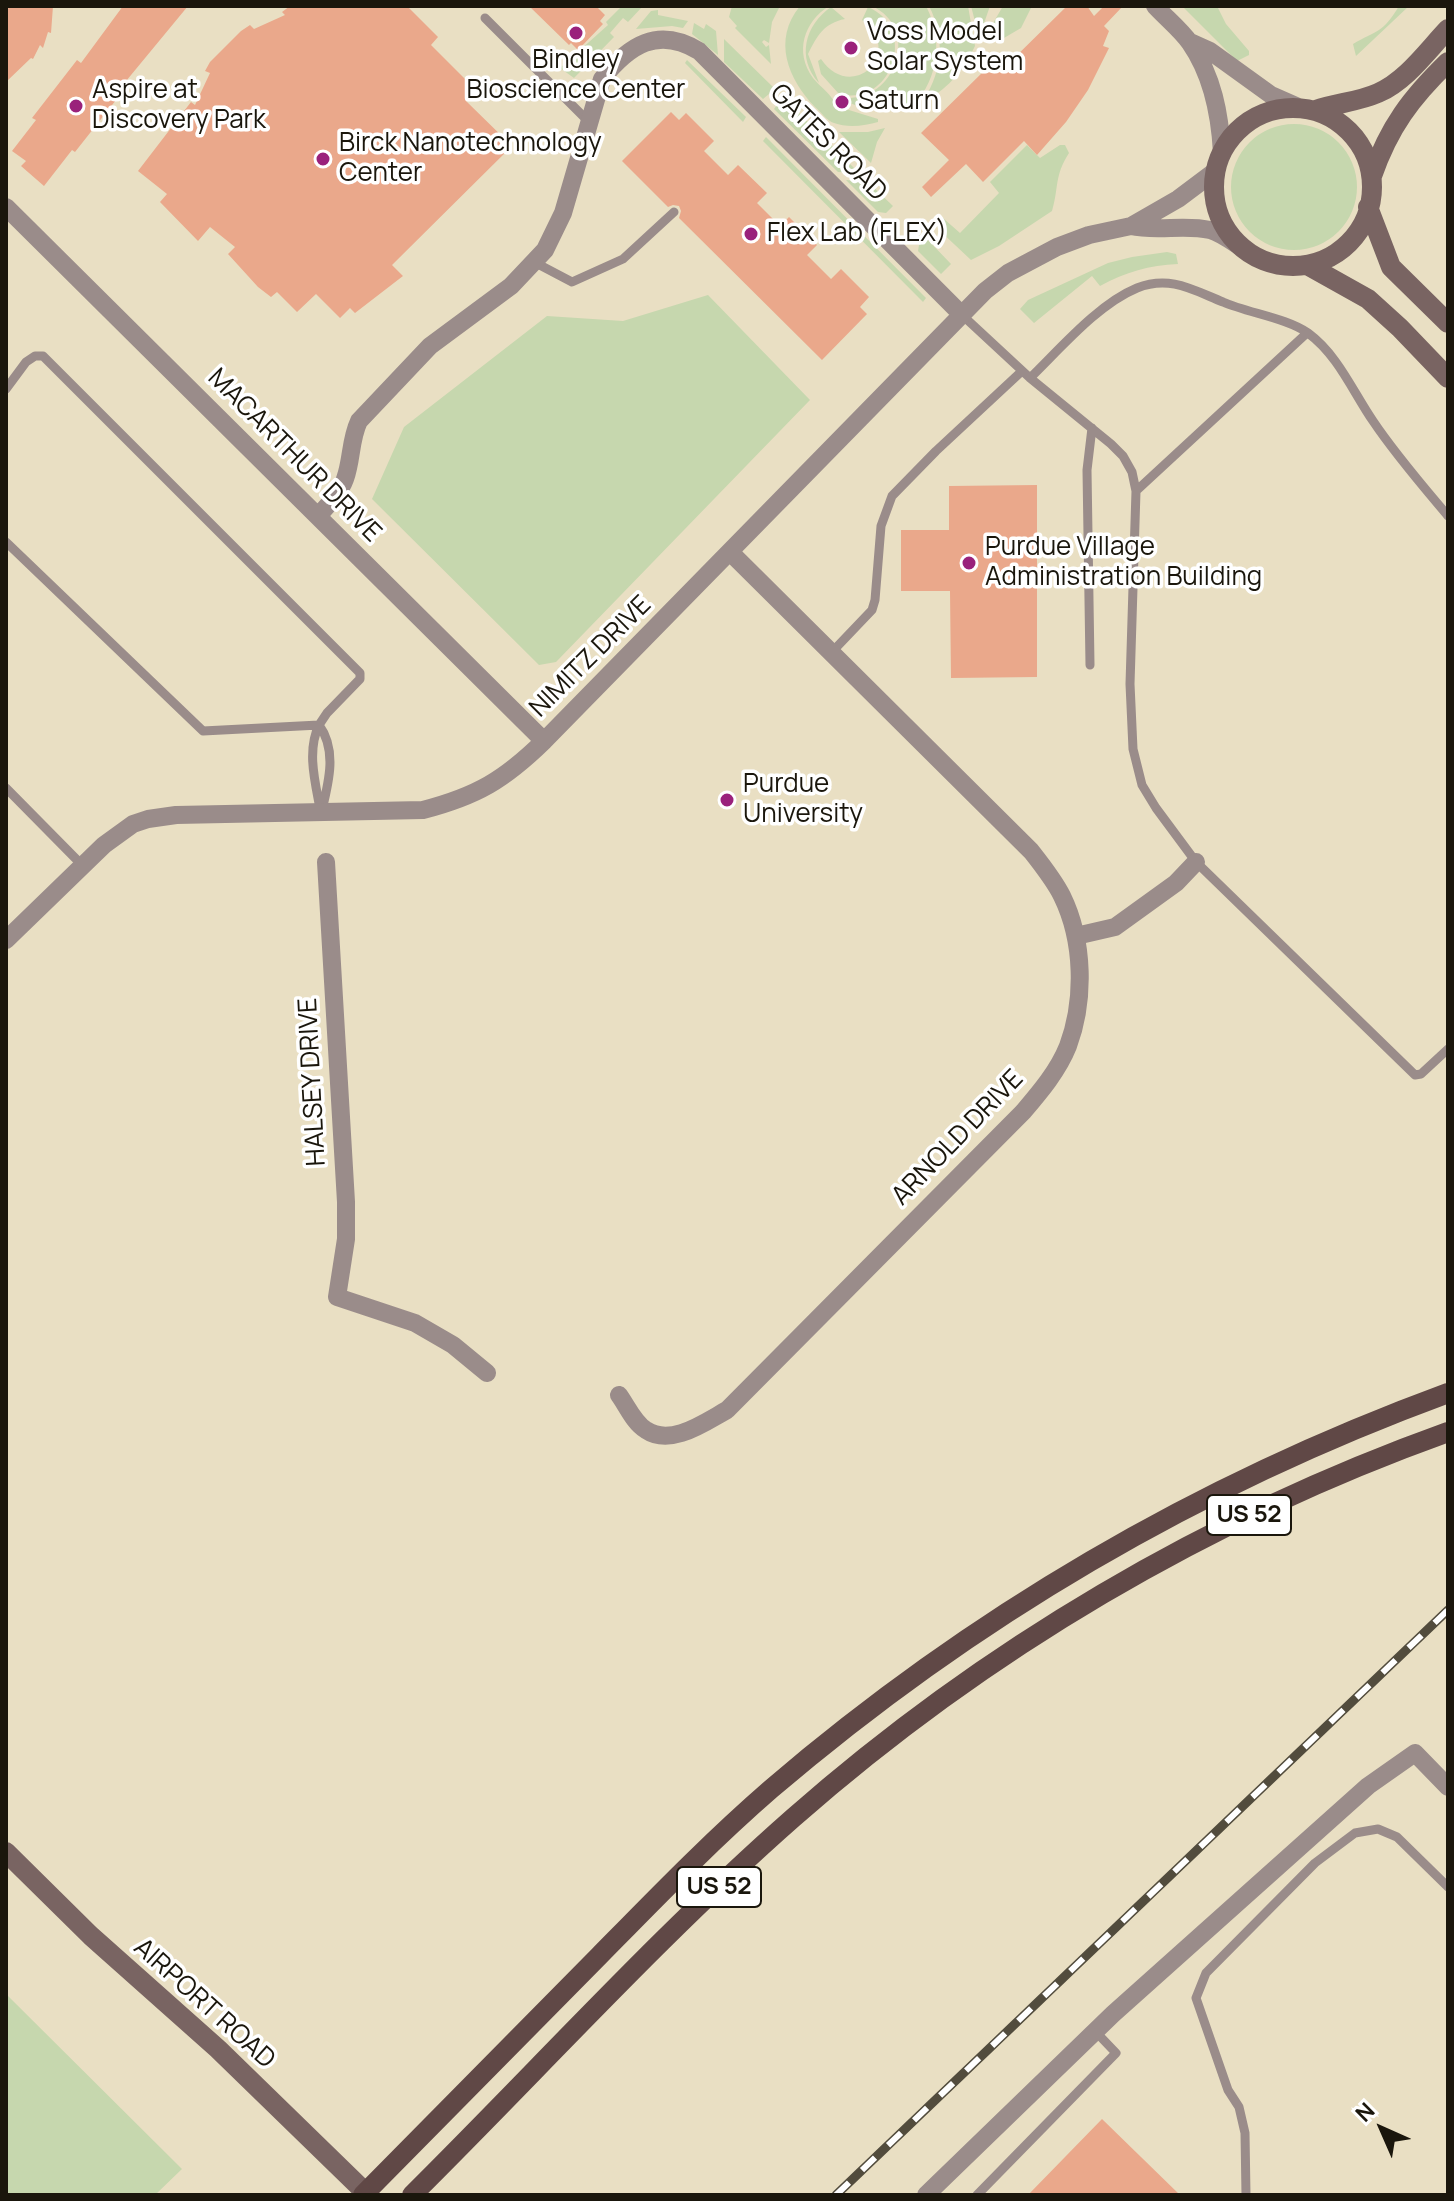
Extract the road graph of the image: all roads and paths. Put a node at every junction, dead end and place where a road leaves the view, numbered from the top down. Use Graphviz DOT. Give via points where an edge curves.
graph roads {
  1 [pos="1155,6"];
  2 [pos="485,18"];
  3 [pos="1448,29"];
  4 [pos="1190,42"];
  5 [pos="1448,62"];
  6 [pos="1296,106"];
  7 [pos="1316,110"];
  8 [pos="589,122"];
  9 [pos="1218,163"];
  10 [pos="1372,176"];
  11 [pos="1368,207"];
  12 [pos="674,212"];
  13 [pos="9,218"];
  14 [pos="1131,226"];
  15 [pos="1239,246"];
  16 [pos="534,262"];
  17 [pos="1309,266"];
  18 [pos="961,314"];
  19 [pos="1448,323"];
  20 [pos="1307,333"];
  21 [pos="1026,374"];
  22 [pos="1448,378"];
  23 [pos="6,389"];
  24 [pos="1092,428"];
  25 [pos="1136,491"];
  26 [pos="318,516"];
  27 [pos="1448,516"];
  28 [pos="6,542"];
  29 [pos="730,552"];
  30 [pos="830,653"];
  31 [pos="1090,665"];
  32 [pos="319,725"];
  33 [pos="544,741"];
  34 [pos="6,788"];
  35 [pos="321,814"];
  36 [pos="326,862"];
  37 [pos="1196,862"];
  38 [pos="82,865"];
  39 [pos="1076,936"];
  40 [pos="6,940"];
  41 [pos="1448,1049"];
  42 [pos="487,1373"];
  43 [pos="1448,1393"];
  44 [pos="619,1395"];
  45 [pos="1448,1432"];
  46 [pos="1448,1787"];
  47 [pos="6,1852"];
  48 [pos="1448,1887"];
  49 [pos="1095,2031"];
  50 [pos="365,2194"];
  51 [pos="412,2195"];
  52 [pos="926,2195"];
  53 [pos="977,2195"];
  54 [pos="1246,2195"];
  1 -- 4 [label="street"];
  2 -- 8 [label="lane"];
  3 -- 7 [label="main road" via="1388,88"];
  4 -- 6 [label="street"];
  4 -- 9 [label="street" via="1212,88 1221,128"];
  5 -- 10 [label="main road" via="1392,127"];
  6 -- 7 [label="main road"];
  6 -- 9 [label="main road" via="1247,123"];
  7 -- 10 [label="main road" via="1354,137"];
  8 -- 16 [label="street, GATES ROAD" via="563,213"];
  8 -- 18 [label="street, GATES ROAD" via="602,79 637,45 655,39 690,45"];
  9 -- 14 [label="street, NIMITZ DRIVE" via="1178,199"];
  9 -- 15 [label="main road" via="1216,205"];
  10 -- 11 [label="main road"];
  11 -- 17 [label="main road" via="1343,249"];
  11 -- 19 [label="main road" via="1391,267"];
  12 -- 16 [label="lane" via="623,259 572,282"];
  13 -- 26 [label="street, MACARTHUR DRIVE"];
  14 -- 15 [label="street, NIMITZ DRIVE" via="1210,230"];
  14 -- 18 [label="street, NIMITZ DRIVE" via="1089,235 1033,258 993,284"];
  15 -- 17 [label="main road" via="1265,261"];
  16 -- 26 [label="street, GATES ROAD" via="511,286 430,346 359,421 347,475"];
  17 -- 22 [label="main road" via="1368,299"];
  18 -- 21 [label="lane, GATES ROAD"];
  18 -- 29 [label="street, NIMITZ DRIVE"];
  20 -- 21 [label="lane" via="1181,283 1163,282 1117,299"];
  20 -- 25 [label="lane"];
  20 -- 27 [label="lane" via="1330,354 1372,421"];
  21 -- 24 [label="lane, GATES ROAD"];
  21 -- 30 [label="lane" via="892,496 881,526 872,610"];
  23 -- 32 [label="lane" via="26,362 43,356 360,673"];
  24 -- 25 [label="lane, GATES ROAD" via="1123,456"];
  24 -- 31 [label="lane" via="1087,470"];
  25 -- 37 [label="lane, GATES ROAD" via="1133,749 1142,785"];
  26 -- 33 [label="street, MACARTHUR DRIVE"];
  28 -- 32 [label="lane" via="203,731"];
  29 -- 30 [label="street, ARNOLD DRIVE"];
  29 -- 33 [label="street, NIMITZ DRIVE"];
  30 -- 39 [label="street, ARNOLD DRIVE" via="1031,851 1063,897"];
  32 -- 35 [label="lane" via="313,739"];
  32 -- 35 [label="lane" via="328,737 330,767"];
  33 -- 35 [label="street, NIMITZ DRIVE" via="494,784 461,800 423,810"];
  34 -- 38 [label="lane"];
  35 -- 38 [label="street, NIMITZ DRIVE" via="148,819 116,835"];
  36 -- 42 [label="street, HALSEY DRIVE" via="346,1202 337,1297 415,1323"];
  37 -- 39 [label="street" via="1115,927"];
  37 -- 41 [label="lane, GATES ROAD" via="1415,1075"];
  38 -- 40 [label="street, NIMITZ DRIVE"];
  39 -- 44 [label="street, ARNOLD DRIVE" via="1079,981 1067,1047 1047,1083 1011,1125 727,1410 689,1432 667,1435 648,1432"];
  43 -- 50 [label="main road, US 52" via="1285,1459 1189,1506 1040,1590 908,1680 714,1841"];
  45 -- 51 [label="main road, US 52" via="1283,1498 1207,1535 1060,1619 929,1708 729,1876"];
  46 -- 49 [label="street" via="1415,1753 1393,1767"];
  47 -- 50 [label="main road, AIRPORT ROAD"];
  48 -- 54 [label="lane" via="1397,1837 1378,1829 1355,1833 1315,1863 1206,1973 1196,1998 1239,2107"];
  49 -- 52 [label="street"];
  49 -- 53 [label="lane" via="1116,2053"];
}
